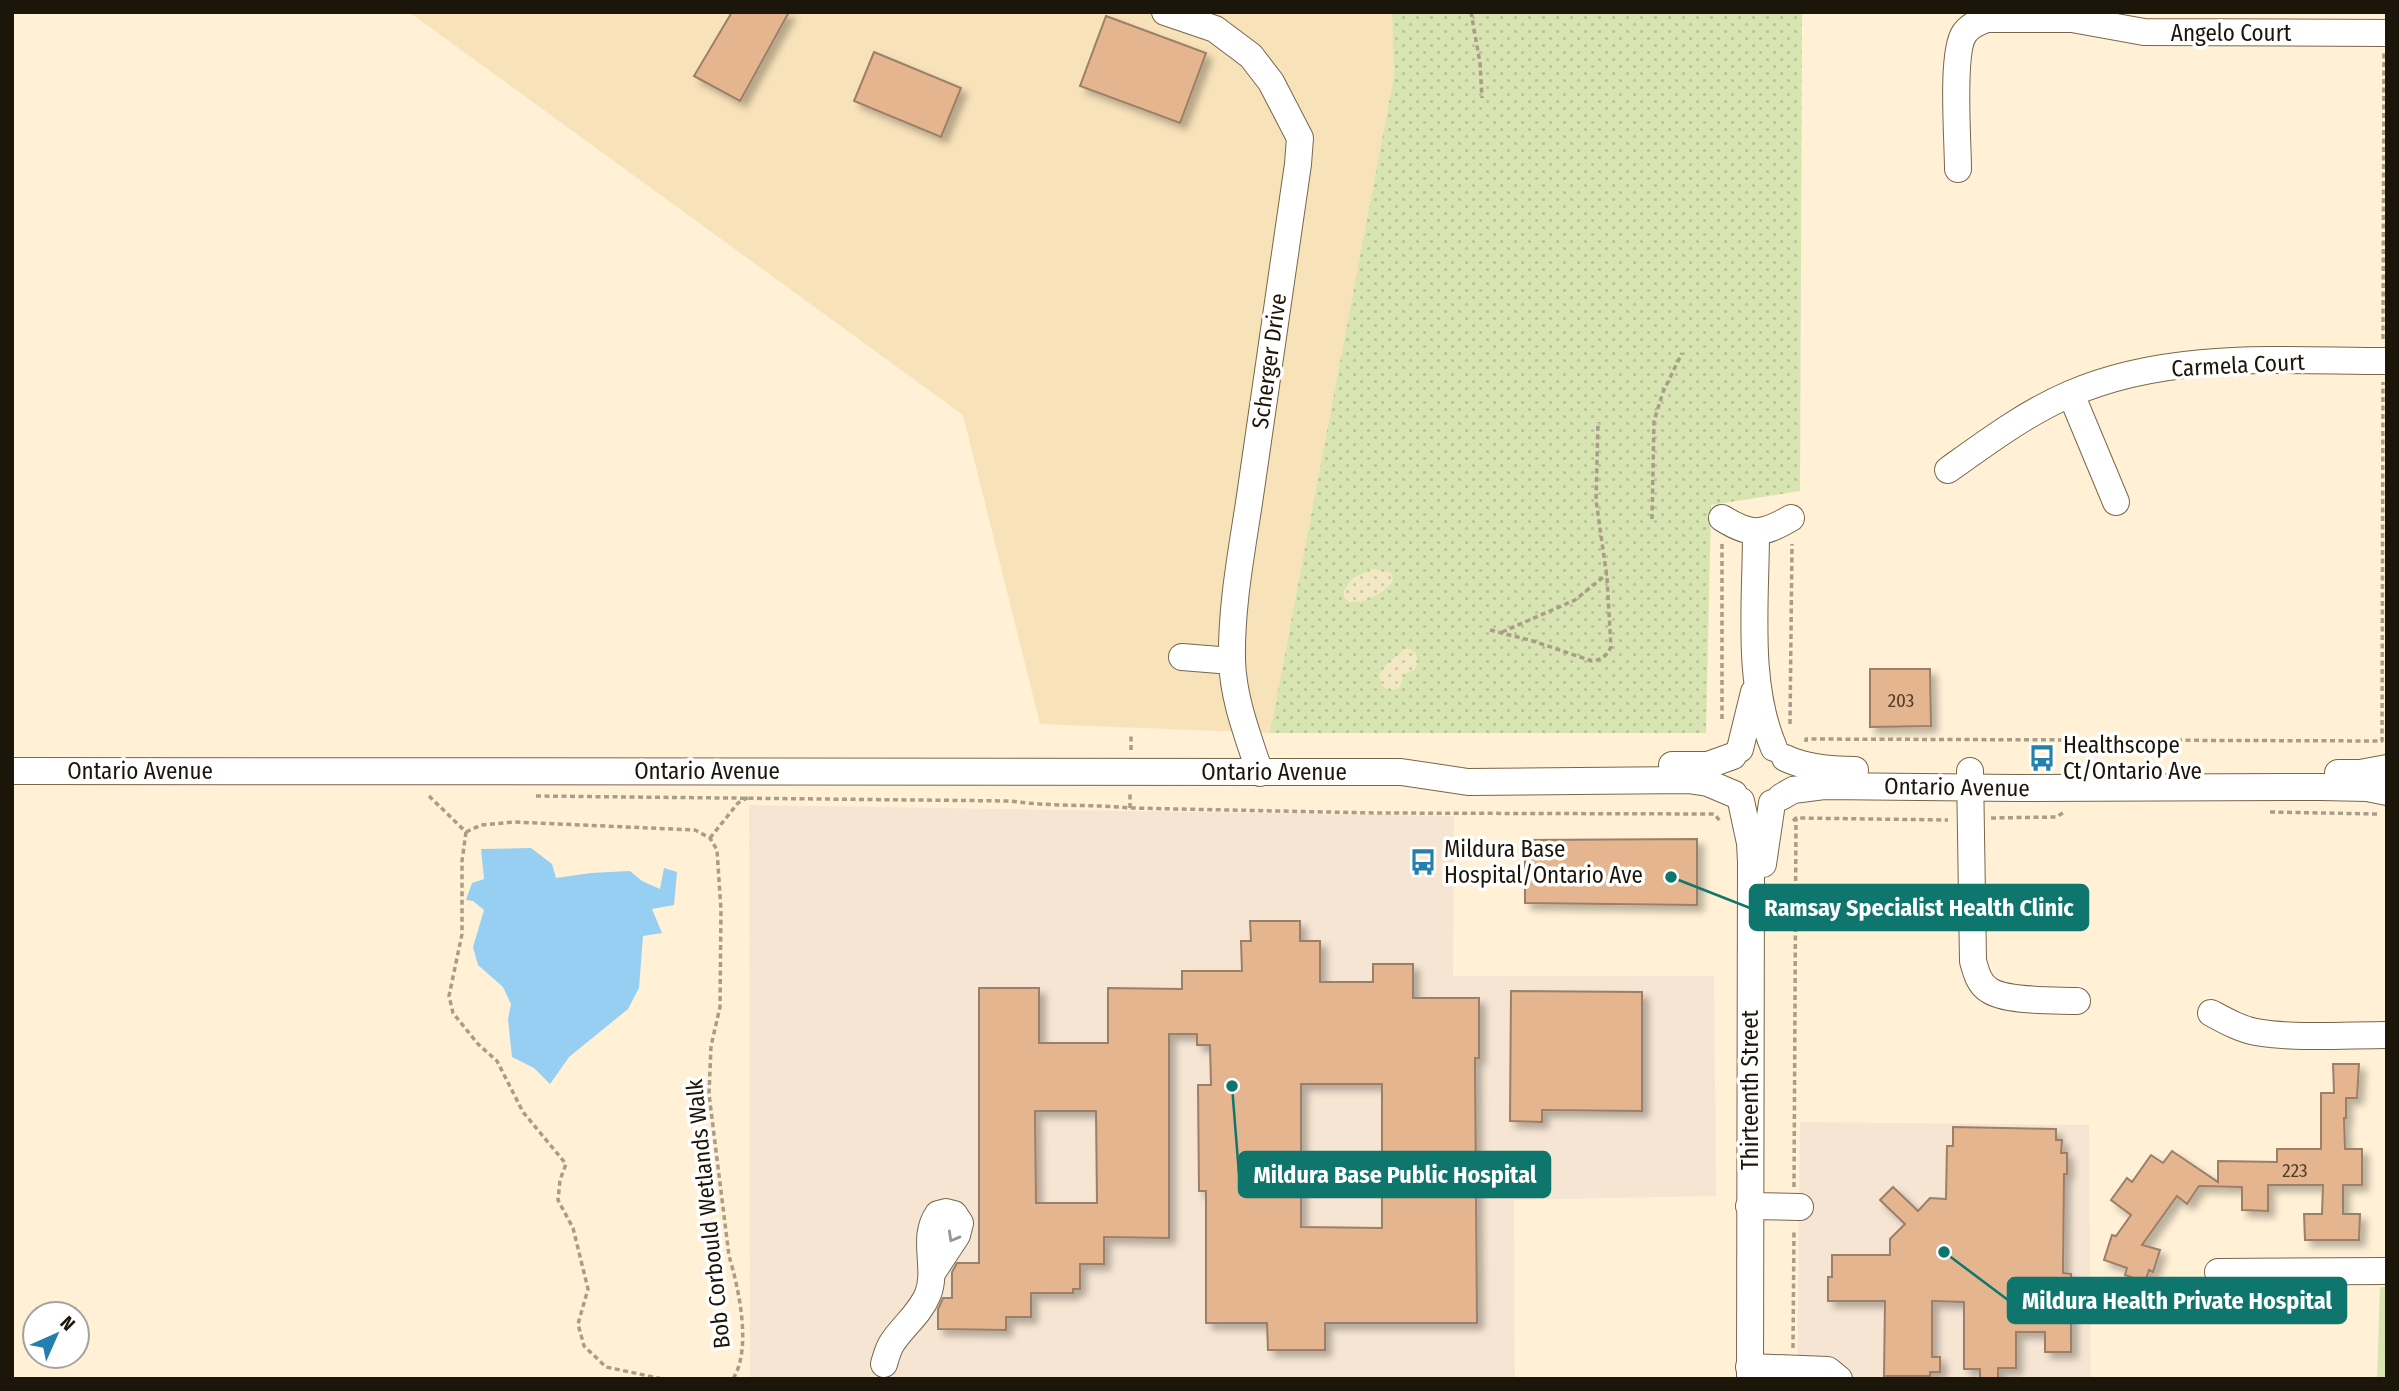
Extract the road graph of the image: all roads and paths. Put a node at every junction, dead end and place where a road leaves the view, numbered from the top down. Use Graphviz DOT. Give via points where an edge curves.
graph roads {
  1 [pos="1165,12"];
  2 [pos="1471,12"];
  3 [pos="2386,38"];
  4 [pos="1482,98"];
  5 [pos="1958,169"];
  6 [pos="1682,353"];
  7 [pos="2385,361"];
  8 [pos="2071,394"];
  9 [pos="1598,422"];
  10 [pos="1948,470"];
  11 [pos="2116,502"];
  12 [pos="1791,518"];
  13 [pos="1652,519"];
  14 [pos="1722,531"];
  15 [pos="1756,532"];
  16 [pos="1792,544"];
  17 [pos="1607,574"];
  18 [pos="1490,630"];
  19 [pos="1500,632"];
  20 [pos="1182,657"];
  21 [pos="1232,661"];
  22 [pos="1756,683"];
  23 [pos="1790,726"];
  24 [pos="1732,745"];
  25 [pos="1793,764"];
  26 [pos="2387,768"];
  27 [pos="12,771"];
  28 [pos="1401,772"];
  29 [pos="1260,773"];
  30 [pos="1970,778"];
  31 [pos="2387,792"];
  32 [pos="443,796"];
  33 [pos="526,796"];
  34 [pos="749,797"];
  35 [pos="2075,806"];
  36 [pos="1763,809"];
  37 [pos="2264,811"];
  38 [pos="2387,816"];
  39 [pos="1807,819"];
  40 [pos="1972,820"];
  41 [pos="466,832"];
  42 [pos="709,838"];
  43 [pos="2077,1001"];
  44 [pos="2211,1013"];
  45 [pos="2387,1035"];
  46 [pos="1755,1206"];
  47 [pos="1797,1207"];
  48 [pos="2387,1271"];
  49 [pos="2218,1272"];
  50 [pos="932,1273"];
  51 [pos="884,1364"];
  52 [pos="1793,1369"];
  53 [pos="1754,1373"];
  54 [pos="663,1379"];
  55 [pos="733,1379"];
  56 [pos="1839,1379"];
  1 -- 21 [label="street, Scherger Drive" via="1215,30 1251,56 1271,82 1300,138 1235,602"];
  2 -- 4 [label="path"];
  3 -- 5 [label="street, Angelo Court" via="2144,32 2072,19 1987,19 1964,34 1958,56"];
  3 -- 7 [label="path"];
  6 -- 13 [label="path" via="1654,421"];
  7 -- 8 [label="street, Carmela Court" via="2191,363 2148,370"];
  7 -- 25 [label="path" via="2382,741 1806,739"];
  8 -- 10 [label="street, Carmela Court" via="2002,432"];
  8 -- 11 [label="street"];
  9 -- 17 [label="path" via="1596,500"];
  12 -- 15 [label="street"];
  14 -- 15 [label="street"];
  14 -- 24 [label="path"];
  15 -- 22 [label="street"];
  16 -- 23 [label="path"];
  17 -- 19 [label="path" via="1576,600"];
  17 -- 19 [label="path" via="1611,647 1599,660"];
  18 -- 19 [label="path"];
  20 -- 21 [label="street"];
  21 -- 29 [label="street, Scherger Drive" via="1243,722"];
  22 -- 24 [label="street"];
  22 -- 25 [label="street" via="1766,730"];
  24 -- 25 [label="street" via="1757,743"];
  24 -- 28 [label="street, Ontario Avenue" via="1708,765 1439,765"];
  24 -- 36 [label="street" via="1729,786"];
  25 -- 30 [label="street, Ontario Avenue"];
  25 -- 36 [label="street" via="1787,789"];
  25 -- 39 [label="path"];
  26 -- 30 [label="street, Ontario Avenue" via="2320,774"];
  27 -- 29 [label="street, Ontario Avenue"];
  28 -- 29 [label="street, Ontario Avenue"];
  28 -- 36 [label="street, Ontario Avenue" via="1468,782 1688,780 1708,783"];
  30 -- 31 [label="street, Ontario Avenue"];
  30 -- 40 [label="street"];
  32 -- 41 [label="path" via="429,796"];
  33 -- 34 [label="path"];
  34 -- 36 [label="path" via="1376,813 1714,814 1723,824"];
  34 -- 42 [label="path" via="738,803"];
  35 -- 40 [label="path" via="2056,817"];
  36 -- 39 [label="path"];
  36 -- 46 [label="street, Thirteenth Street" via="1751,862"];
  36 -- 47 [label="path"];
  37 -- 38 [label="path"];
  39 -- 40 [label="path"];
  40 -- 43 [label="street" via="1973,961 1982,984 2005,996"];
  41 -- 42 [label="path" via="503,823 582,824 695,830"];
  41 -- 54 [label="path" via="462,934 449,996 453,1013 497,1061 523,1112 566,1164 558,1200 573,1228 588,1289 578,1324 584,1346 606,1367"];
  42 -- 55 [label="path, Bob Corbould Wetlands Walk" via="718,850 721,910 720,1007 711,1046 709,1094 743,1343"];
  44 -- 45 [label="street" via="2256,1032"];
  46 -- 47 [label="street"];
  46 -- 53 [label="street, Thirteenth Street"];
  47 -- 52 [label="path"];
  48 -- 49 [label="street"];
  50 -- 51 [label="street" via="922,1306 891,1344"];
  52 -- 53 [label="street"];
  52 -- 56 [label="street" via="1828,1370"];
}
